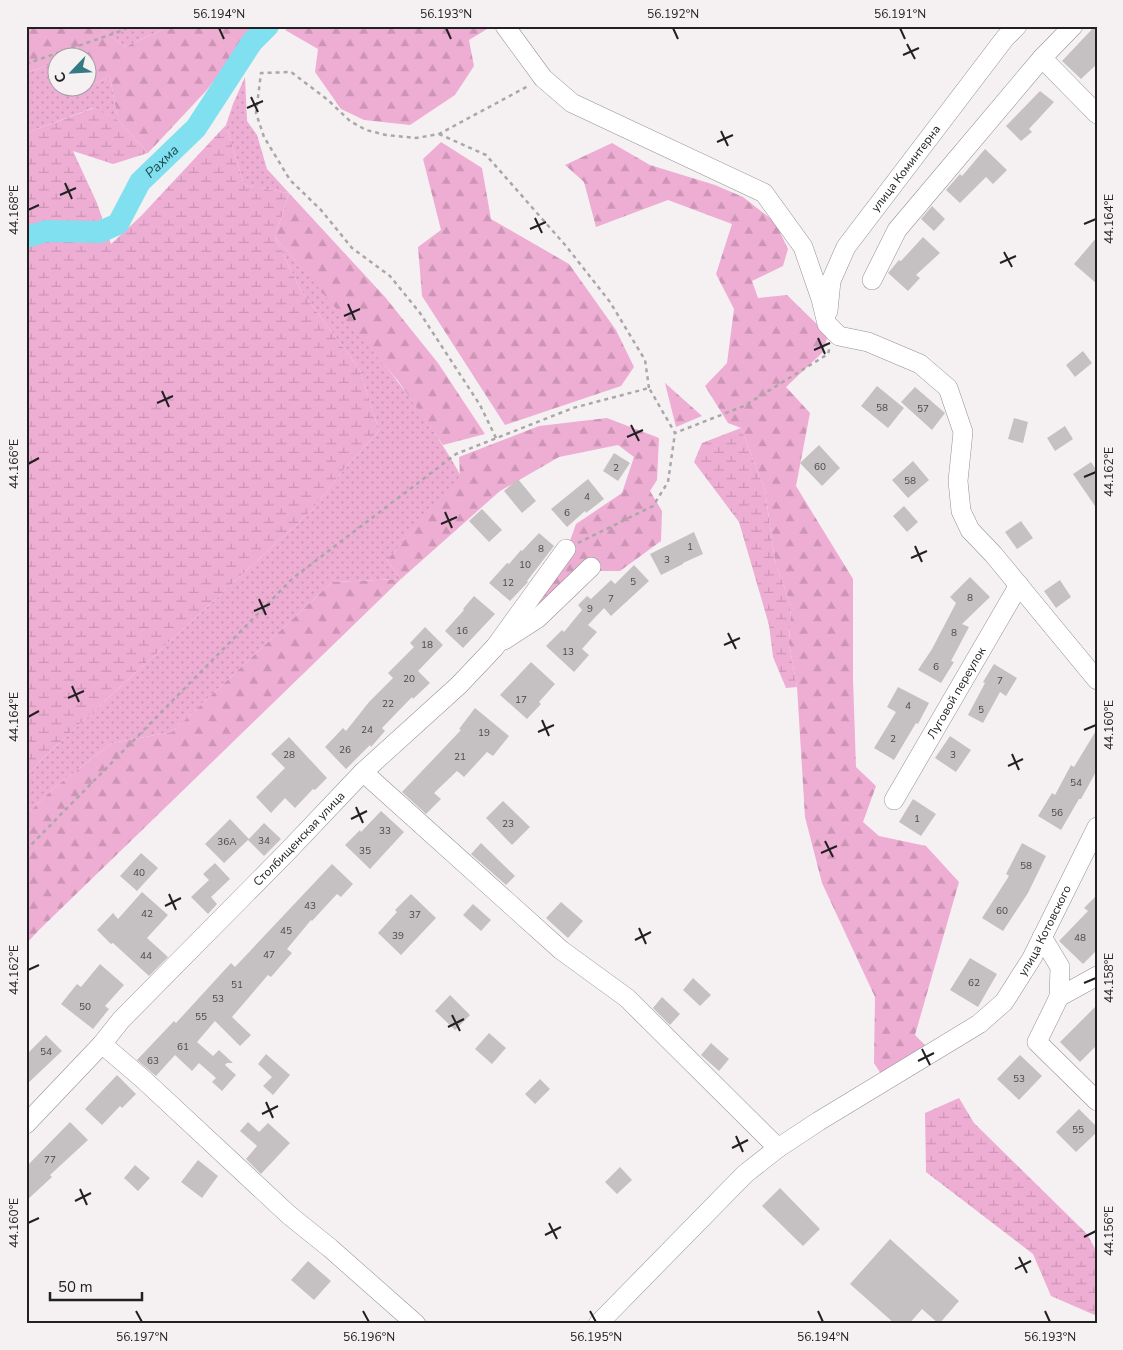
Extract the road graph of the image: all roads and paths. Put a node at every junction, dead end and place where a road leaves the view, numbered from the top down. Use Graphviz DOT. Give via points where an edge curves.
graph roads {
  1 [pos="130,26"];
  2 [pos="505,26"];
  3 [pos="1017,26"];
  4 [pos="1073,26"];
  5 [pos="1042,58"];
  6 [pos="26,64"];
  7 [pos="542,78"];
  8 [pos="1097,114"];
  9 [pos="439,134"];
  10 [pos="872,280"];
  11 [pos="830,327"];
  12 [pos="649,388"];
  13 [pos="675,432"];
  14 [pos="496,438"];
  15 [pos="566,549"];
  16 [pos="591,567"];
  17 [pos="1019,585"];
  18 [pos="495,647"];
  19 [pos="1097,680"];
  20 [pos="363,772"];
  21 [pos="894,800"];
  22 [pos="1097,827"];
  23 [pos="26,850"];
  24 [pos="1042,937"];
  25 [pos="1097,976"];
  26 [pos="1059,998"];
  27 [pos="102,1044"];
  28 [pos="1097,1101"];
  29 [pos="26,1124"];
  30 [pos="778,1148"];
  31 [pos="416,1324"];
  32 [pos="598,1324"];
  1 -- 6 [label="path"];
  2 -- 7 [label="street"];
  3 -- 11 [label="street, улица Коминтерна" via="846,247 831,281"];
  4 -- 5 [label="street"];
  5 -- 8 [label="street"];
  5 -- 10 [label="street" via="897,230"];
  7 -- 9 [label="path"];
  7 -- 11 [label="street" via="572,103 764,193 803,247"];
  9 -- 12 [label="path" via="486,154 566,246 610,302 645,360"];
  9 -- 14 [label="path" via="416,138 366,130 350,121 291,72 261,73 256,113 264,137 290,180 321,210 352,248 390,276 420,313 480,405"];
  11 -- 13 [label="path" via="828,354 744,406"];
  11 -- 17 [label="street" via="839,336 868,342 920,364 948,388 963,432 958,482 962,511 970,530"];
  12 -- 13 [label="path"];
  12 -- 14 [label="path" via="573,408"];
  13 -- 15 [label="path" via="668,482 653,506"];
  14 -- 23 [label="path" via="456,454 293,578"];
  15 -- 18 [label="street, Столбищенская улица"];
  16 -- 18 [label="street" via="538,618"];
  17 -- 19 [label="street"];
  17 -- 21 [label="street, Луговой переулок"];
  18 -- 20 [label="street, Столбищенская улица" via="459,685"];
  20 -- 27 [label="street, Столбищенская улица" via="121,1020"];
  20 -- 30 [label="street" via="561,950 627,998"];
  22 -- 24 [label="street, улица Котовского"];
  24 -- 26 [label="street" via="1060,967"];
  24 -- 30 [label="street, улица Котовского" via="1004,1002 979,1024"];
  25 -- 26 [label="street"];
  26 -- 28 [label="street" via="1037,1042"];
  27 -- 29 [label="street, Столбищенская улица"];
  27 -- 31 [label="street" via="289,1215"];
  30 -- 32 [label="street, улица Котовского" via="745,1174"];
}
